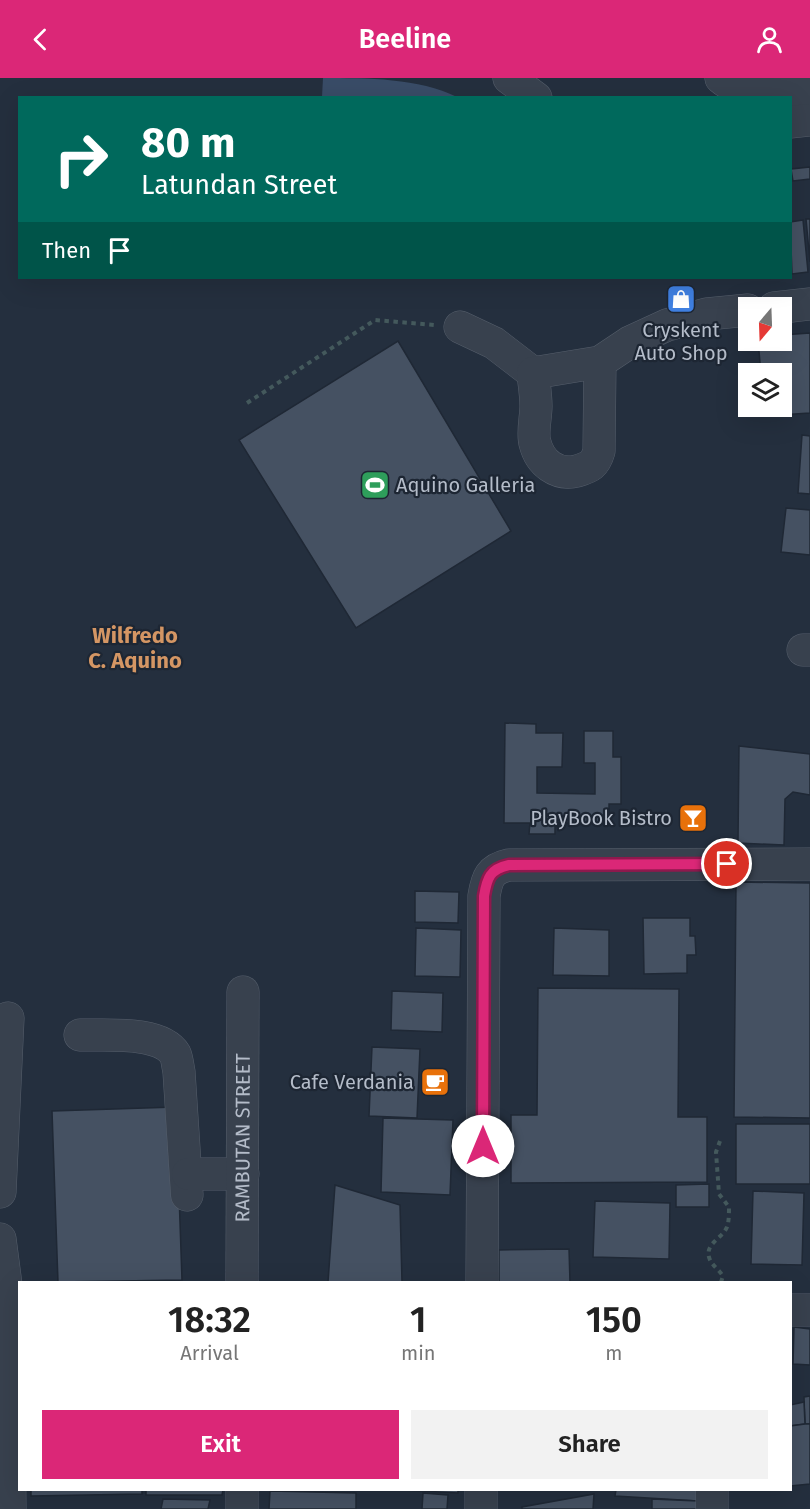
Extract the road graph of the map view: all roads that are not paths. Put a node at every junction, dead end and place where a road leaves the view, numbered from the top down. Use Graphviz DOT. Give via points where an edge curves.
graph roads {
  1 [pos="509,78"];
  2 [pos="721,78"];
  3 [pos="810,92"];
  4 [pos="533,96"];
  5 [pos="810,120"];
  6 [pos="792,122"];
  7 [pos="810,304"];
  8 [pos="792,306"];
  9 [pos="738,311"];
  10 [pos="460,327"];
  11 [pos="600,362"];
  12 [pos="533,373"];
  13 [pos="810,864"];
  14 [pos="243,992"];
  15 [pos="8,1018"];
  16 [pos="80,1035"];
  17 [pos="243,1174"];
  18 [pos="0,1192"];
  19 [pos="0,1239"];
  20 [pos="242,1281"];
  21 [pos="482,1281"];
  22 [pos="9,1300"];
  23 [pos="792,1310"];
  24 [pos="810,1310"];
  25 [pos="242,1491"];
  26 [pos="481,1491"];
  27 [pos="712,1491"];
  28 [pos="10,1509"];
  29 [pos="242,1509"];
  30 [pos="481,1509"];
  31 [pos="712,1509"];
  1 -- 4 [label="street"];
  2 -- 3 [label="street" via="748,91"];
  5 -- 6 [label="street"];
  7 -- 8 [label="street"];
  9 -- 11 [label="street" via="707,314 667,325 630,342"];
  10 -- 12 [label="street" via="494,343"];
  11 -- 12 [label="street"];
  11 -- 12 [label="street" via="599,451 596,462 570,473 557,472 546,463 535,443"];
  13 -- 21 [label="street" via="509,865 490,874 484,896"];
  14 -- 17 [label="street, RAMBUTAN STREET"];
  15 -- 18 [label="street"];
  16 -- 17 [label="street" via="161,1041 174,1053 180,1072 188,1184"];
  17 -- 20 [label="street, RAMBUTAN STREET"];
  19 -- 22 [label="street"];
  22 -- 28 [label="street"];
  23 -- 24 [label="street"];
  25 -- 29 [label="street"];
  26 -- 30 [label="street"];
  27 -- 31 [label="street"];
}
